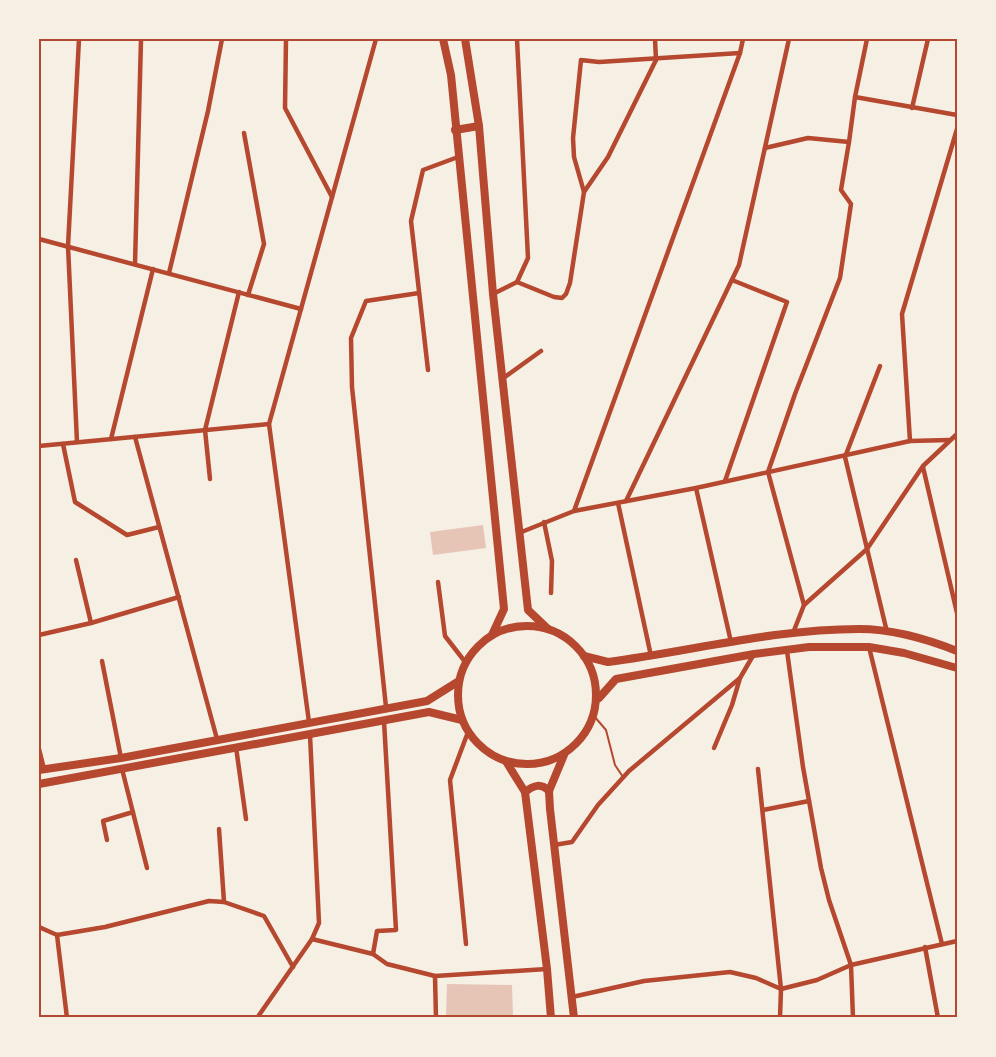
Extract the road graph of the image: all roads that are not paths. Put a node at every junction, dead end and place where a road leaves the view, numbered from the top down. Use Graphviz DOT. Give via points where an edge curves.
graph roads {
  1 [pos="79,39"];
  2 [pos="222,39"];
  3 [pos="286,39"];
  4 [pos="376,39"];
  5 [pos="443,39"];
  6 [pos="465,39"];
  7 [pos="517,39"];
  8 [pos="655,39"];
  9 [pos="743,39"];
  10 [pos="789,39"];
  11 [pos="867,39"];
  12 [pos="928,39"];
  13 [pos="141,40"];
  14 [pos="740,53"];
  15 [pos="656,60"];
  16 [pos="855,97"];
  17 [pos="912,108"];
  18 [pos="957,116"];
  19 [pos="479,126"];
  20 [pos="957,129"];
  21 [pos="456,130"];
  22 [pos="244,133"];
  23 [pos="849,142"];
  24 [pos="765,148"];
  25 [pos="458,157"];
  26 [pos="584,192"];
  27 [pos="332,197"];
  28 [pos="39,238"];
  29 [pos="68,246"];
  30 [pos="135,264"];
  31 [pos="153,269"];
  32 [pos="169,273"];
  33 [pos="732,280"];
  34 [pos="517,282"];
  35 [pos="238,292"];
  36 [pos="419,293"];
  37 [pos="493,294"];
  38 [pos="248,295"];
  39 [pos="301,309"];
  40 [pos="541,351"];
  41 [pos="880,366"];
  42 [pos="428,370"];
  43 [pos="502,379"];
  44 [pos="269,424"];
  45 [pos="206,430"];
  46 [pos="957,434"];
  47 [pos="135,437"];
  48 [pos="111,439"];
  49 [pos="949,440"];
  50 [pos="910,441"];
  51 [pos="77,442"];
  52 [pos="63,444"];
  53 [pos="39,446"];
  54 [pos="845,457"];
  55 [pos="922,466"];
  56 [pos="768,472"];
  57 [pos="210,479"];
  58 [pos="725,481"];
  59 [pos="696,488"];
  60 [pos="626,501"];
  61 [pos="618,503"];
  62 [pos="574,511"];
  63 [pos="544,522"];
  64 [pos="159,527"];
  65 [pos="519,533"];
  66 [pos="867,549"];
  67 [pos="76,560"];
  68 [pos="438,582"];
  69 [pos="551,593"];
  70 [pos="178,597"];
  71 [pos="804,605"];
  72 [pos="957,613"];
  73 [pos="91,622"];
  74 [pos="548,628"];
  75 [pos="887,632"];
  76 [pos="793,633"];
  77 [pos="39,635"];
  78 [pos="492,635"];
  79 [pos="731,642"];
  80 [pos="869,647"];
  81 [pos="787,651"];
  82 [pos="957,651"];
  83 [pos="754,654"];
  84 [pos="584,656"];
  85 [pos="651,656"];
  86 [pos="102,661"];
  87 [pos="466,663"];
  88 [pos="957,668"];
  89 [pos="740,678"];
  90 [pos="459,681"];
  91 [pos="599,698"];
  92 [pos="386,708"];
  93 [pos="594,716"];
  94 [pos="462,720"];
  95 [pos="384,721"];
  96 [pos="309,722"];
  97 [pos="468,732"];
  98 [pos="310,735"];
  99 [pos="217,739"];
  100 [pos="236,747"];
  101 [pos="714,748"];
  102 [pos="39,749"];
  103 [pos="564,755"];
  104 [pos="121,758"];
  105 [pos="507,763"];
  106 [pos="41,769"];
  107 [pos="122,769"];
  108 [pos="758,769"];
  109 [pos="623,777"];
  110 [pos="39,784"];
  111 [pos="549,791"];
  112 [pos="525,792"];
  113 [pos="809,801"];
  114 [pos="762,810"];
  115 [pos="133,812"];
  116 [pos="246,819"];
  117 [pos="219,829"];
  118 [pos="107,840"];
  119 [pos="554,845"];
  120 [pos="147,868"];
  121 [pos="224,902"];
  122 [pos="39,927"];
  123 [pos="57,935"];
  124 [pos="312,939"];
  125 [pos="957,941"];
  126 [pos="466,944"];
  127 [pos="942,944"];
  128 [pos="925,947"];
  129 [pos="373,954"];
  130 [pos="851,965"];
  131 [pos="293,967"];
  132 [pos="547,969"];
  133 [pos="435,976"];
  134 [pos="781,989"];
  135 [pos="572,997"];
  136 [pos="68,1018"];
  137 [pos="257,1018"];
  138 [pos="436,1018"];
  139 [pos="551,1018"];
  140 [pos="573,1018"];
  141 [pos="780,1018"];
  142 [pos="854,1018"];
  143 [pos="938,1018"];
  1 -- 29 [label="street"];
  2 -- 32 [label="street"];
  3 -- 27 [label="street" via="285,108"];
  4 -- 27 [label="street"];
  5 -- 21 [label="main road"];
  6 -- 19 [label="main road"];
  7 -- 34 [label="street" via="528,258"];
  8 -- 15 [label="street"];
  9 -- 14 [label="street"];
  10 -- 24 [label="street"];
  11 -- 16 [label="street"];
  12 -- 17 [label="street"];
  13 -- 30 [label="street"];
  14 -- 15 [label="street"];
  14 -- 62 [label="street"];
  15 -- 26 [label="street" via="608,157"];
  15 -- 26 [label="street" via="581,60 573,138"];
  16 -- 17 [label="street"];
  16 -- 23 [label="street"];
  17 -- 18 [label="street"];
  19 -- 21 [label="main road"];
  19 -- 37 [label="main road"];
  20 -- 50 [label="street" via="902,315"];
  21 -- 25 [label="main road"];
  22 -- 38 [label="street" via="264,244"];
  23 -- 24 [label="street" via="808,138"];
  23 -- 56 [label="street" via="841,190 851,204 840,278"];
  24 -- 33 [label="street" via="739,265"];
  25 -- 36 [label="street" via="423,170 411,222"];
  25 -- 78 [label="main road" via="504,609"];
  26 -- 34 [label="street" via="566,294 554,297"];
  27 -- 39 [label="street"];
  28 -- 29 [label="street"];
  29 -- 30 [label="street"];
  29 -- 51 [label="street"];
  30 -- 31 [label="street"];
  31 -- 32 [label="street"];
  31 -- 48 [label="street"];
  32 -- 35 [label="street"];
  33 -- 58 [label="street" via="787,302"];
  33 -- 60 [label="street"];
  34 -- 37 [label="street"];
  35 -- 38 [label="street"];
  35 -- 45 [label="street"];
  36 -- 42 [label="street"];
  36 -- 92 [label="street" via="366,301 351,338 352,387"];
  37 -- 43 [label="main road"];
  38 -- 39 [label="street"];
  39 -- 44 [label="street"];
  40 -- 43 [label="street"];
  41 -- 54 [label="street"];
  43 -- 65 [label="main road"];
  44 -- 45 [label="street"];
  44 -- 96 [label="street"];
  45 -- 47 [label="street"];
  45 -- 57 [label="street"];
  46 -- 49 [label="street"];
  47 -- 48 [label="street"];
  47 -- 64 [label="street"];
  48 -- 51 [label="street"];
  49 -- 50 [label="street"];
  49 -- 55 [label="street"];
  50 -- 54 [label="street"];
  51 -- 52 [label="street"];
  52 -- 53 [label="street"];
  52 -- 64 [label="street" via="75,502 128,535"];
  54 -- 56 [label="street"];
  54 -- 66 [label="street"];
  55 -- 66 [label="street"];
  55 -- 72 [label="street"];
  56 -- 58 [label="street"];
  56 -- 71 [label="street"];
  58 -- 59 [label="street"];
  59 -- 60 [label="street"];
  59 -- 79 [label="street"];
  60 -- 61 [label="street"];
  61 -- 62 [label="street"];
  61 -- 85 [label="street"];
  62 -- 63 [label="street"];
  63 -- 65 [label="street"];
  63 -- 69 [label="street" via="552,561"];
  64 -- 70 [label="street"];
  65 -- 74 [label="main road" via="528,610"];
  66 -- 71 [label="street"];
  66 -- 75 [label="street"];
  67 -- 73 [label="street"];
  68 -- 87 [label="street" via="445,636"];
  70 -- 73 [label="street"];
  70 -- 99 [label="street"];
  71 -- 76 [label="street"];
  73 -- 77 [label="street"];
  74 -- 78 [label="main road" via="519,626"];
  74 -- 84 [label="main road" via="568,639"];
  75 -- 76 [label="main road" via="860,629"];
  75 -- 82 [label="main road"];
  76 -- 79 [label="main road"];
  78 -- 87 [label="main road"];
  79 -- 85 [label="main road"];
  80 -- 81 [label="main road"];
  80 -- 88 [label="main road"];
  80 -- 127 [label="street"];
  81 -- 83 [label="main road"];
  81 -- 113 [label="street"];
  83 -- 89 [label="street"];
  83 -- 91 [label="main road" via="616,679"];
  84 -- 85 [label="main road" via="608,662"];
  84 -- 91 [label="main road"];
  86 -- 104 [label="street"];
  87 -- 90 [label="main road"];
  89 -- 101 [label="street"];
  89 -- 109 [label="street"];
  90 -- 92 [label="main road" via="427,700"];
  90 -- 94 [label="main road"];
  91 -- 93 [label="main road"];
  92 -- 96 [label="main road"];
  93 -- 103 [label="main road" via="582,738"];
  93 -- 109 [label="lane" via="606,730 615,765"];
  94 -- 95 [label="main road" via="429,712"];
  94 -- 97 [label="main road"];
  95 -- 98 [label="main road"];
  95 -- 129 [label="street" via="396,930 378,931"];
  96 -- 99 [label="main road"];
  97 -- 105 [label="main road" via="479,746"];
  97 -- 126 [label="street" via="450,780"];
  98 -- 100 [label="main road"];
  98 -- 124 [label="street" via="319,923"];
  99 -- 104 [label="main road"];
  100 -- 107 [label="main road"];
  100 -- 116 [label="street"];
  102 -- 106 [label="street"];
  103 -- 105 [label="main road" via="529,765"];
  103 -- 111 [label="main road"];
  104 -- 106 [label="main road"];
  105 -- 112 [label="main road"];
  107 -- 110 [label="main road"];
  107 -- 115 [label="street"];
  108 -- 114 [label="street"];
  109 -- 119 [label="street" via="572,842"];
  111 -- 112 [label="main road" via="537,785"];
  111 -- 119 [label="main road"];
  112 -- 132 [label="main road"];
  113 -- 114 [label="street"];
  113 -- 130 [label="street" via="829,900"];
  114 -- 134 [label="street"];
  115 -- 118 [label="street" via="103,821"];
  115 -- 120 [label="street"];
  117 -- 121 [label="street"];
  119 -- 135 [label="main road"];
  121 -- 123 [label="street" via="209,901"];
  121 -- 131 [label="street" via="264,916"];
  122 -- 123 [label="street"];
  123 -- 136 [label="street"];
  124 -- 129 [label="street"];
  124 -- 131 [label="street"];
  125 -- 127 [label="street"];
  127 -- 128 [label="street"];
  128 -- 130 [label="street"];
  128 -- 143 [label="street"];
  129 -- 133 [label="street" via="387,964"];
  130 -- 134 [label="street" via="817,980"];
  130 -- 142 [label="street"];
  131 -- 137 [label="street"];
  132 -- 133 [label="street"];
  132 -- 139 [label="main road"];
  133 -- 138 [label="street"];
  134 -- 135 [label="street" via="730,972 644,981"];
  134 -- 141 [label="street"];
  135 -- 140 [label="main road"];
}
